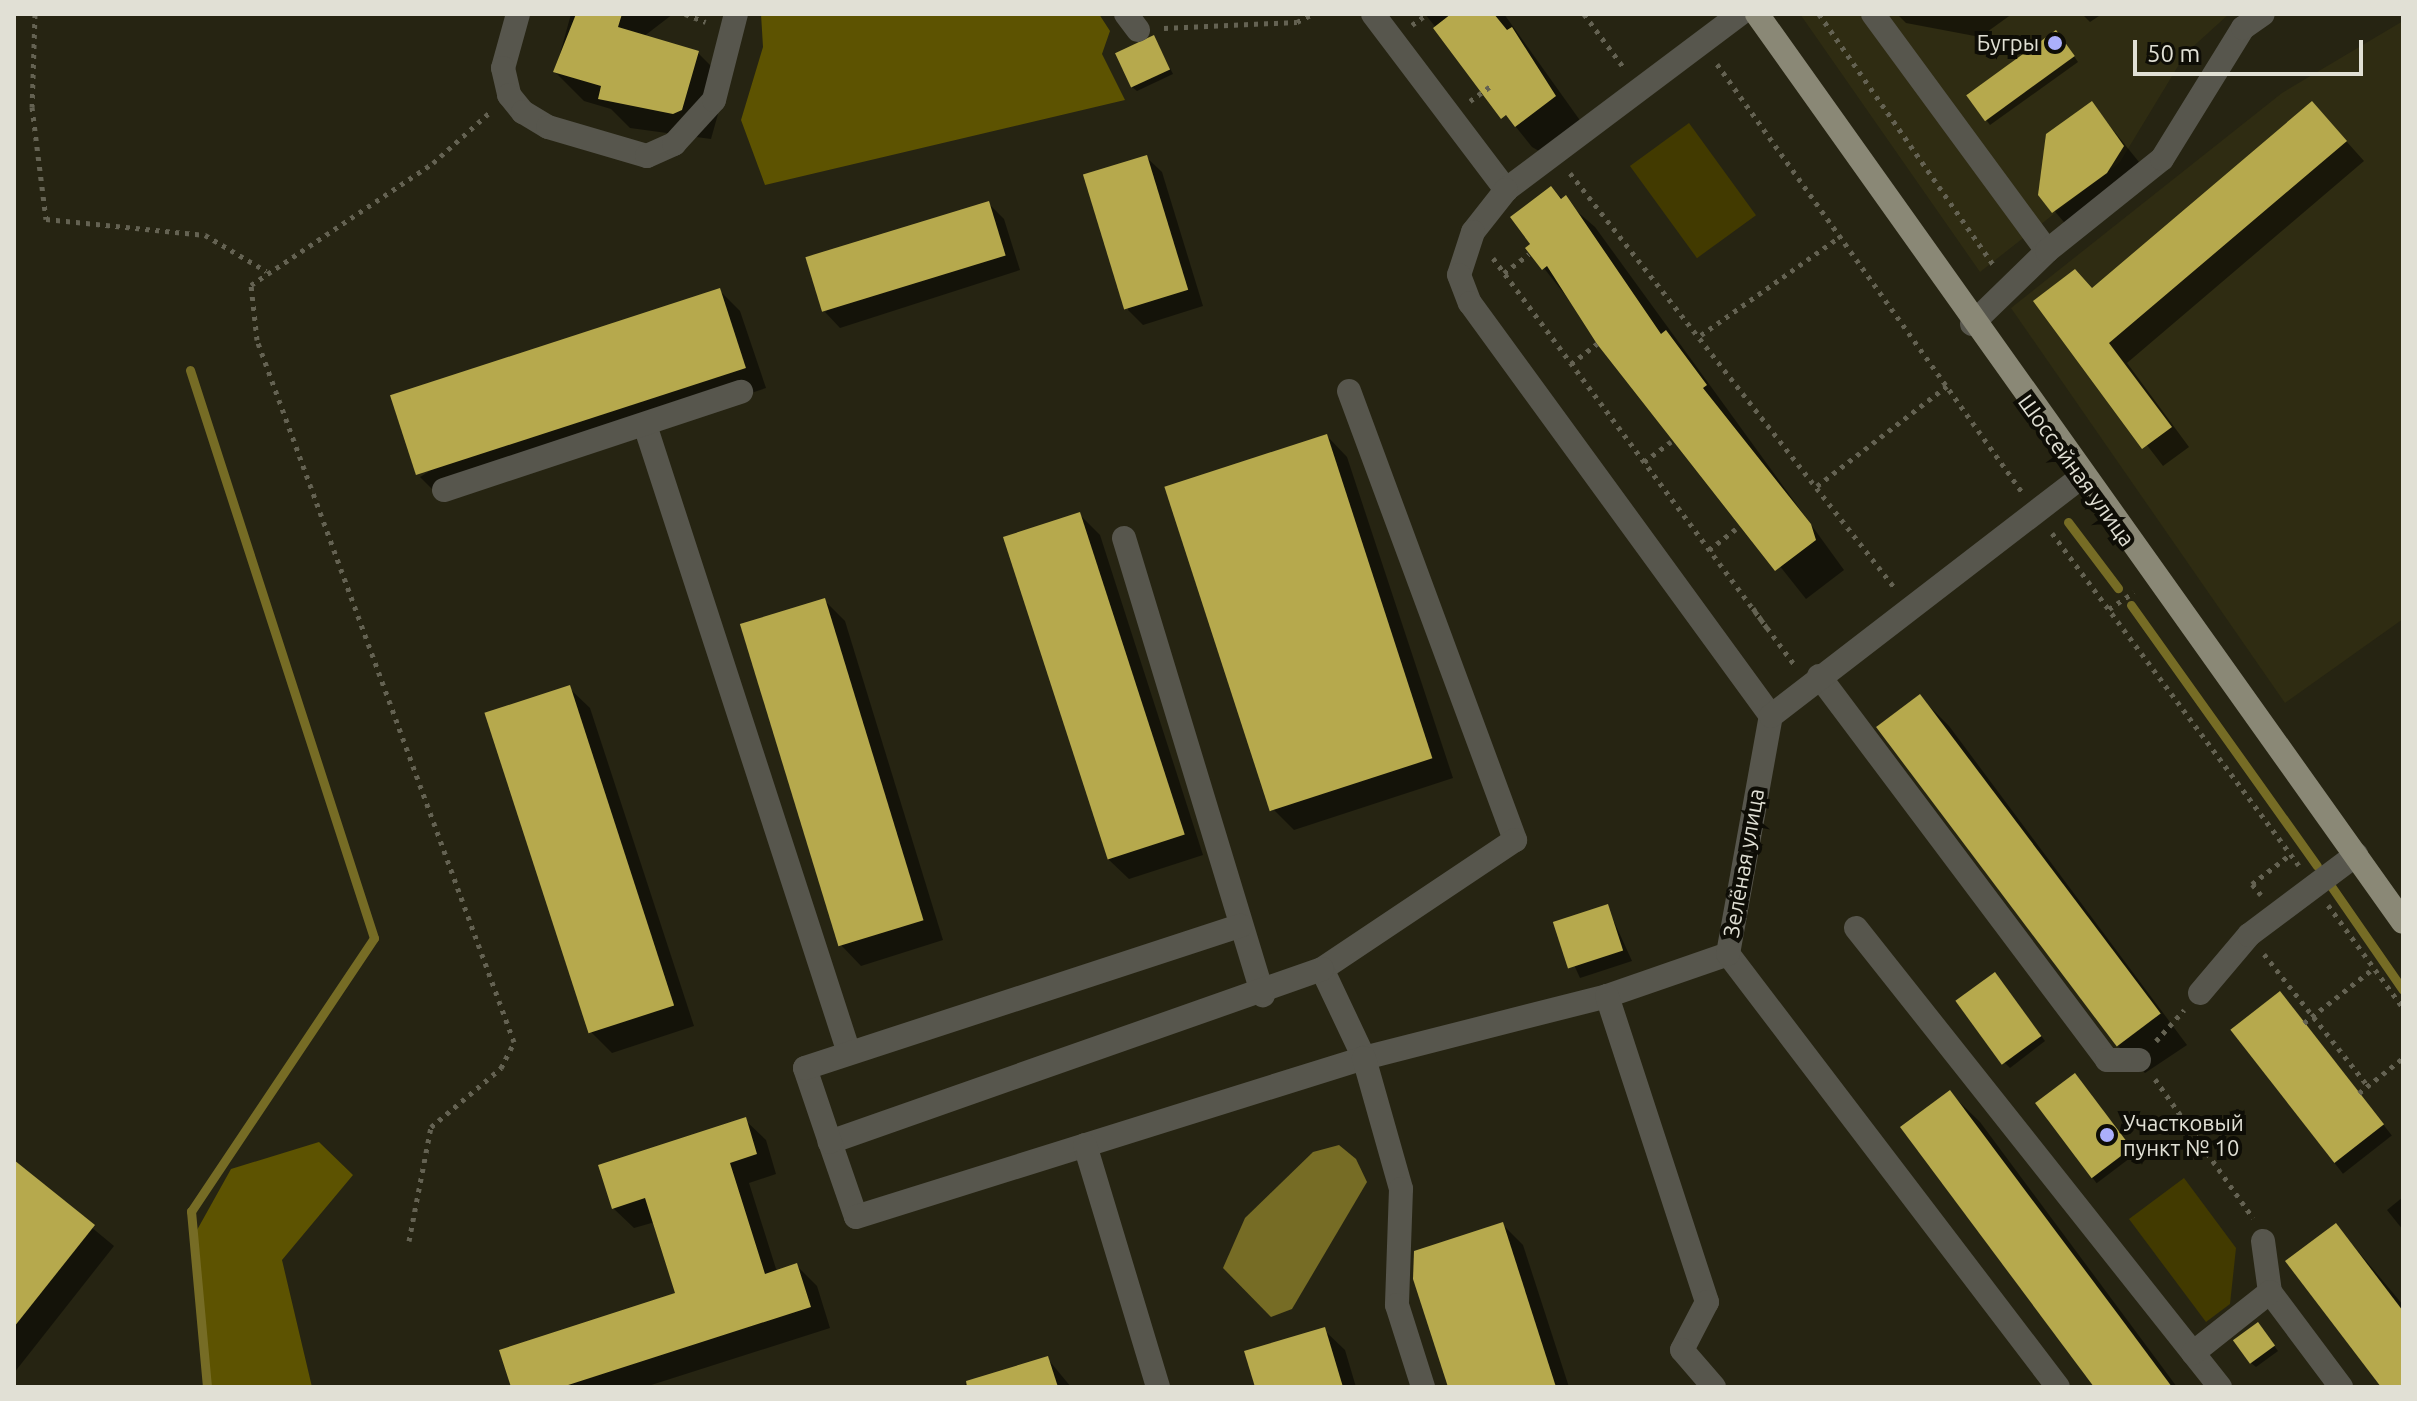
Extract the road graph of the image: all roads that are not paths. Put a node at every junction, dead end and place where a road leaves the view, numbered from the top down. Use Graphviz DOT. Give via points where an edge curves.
graph roads {
  1 [pos="518,14"];
  2 [pos="736,14"];
  3 [pos="1373,14"];
  4 [pos="1740,14"];
  5 [pos="1757,14"];
  6 [pos="1873,14"];
  7 [pos="2244,19"];
  8 [pos="1506,190"];
  9 [pos="2047,251"];
  10 [pos="1972,324"];
  11 [pos="1349,391"];
  12 [pos="741,392"];
  13 [pos="645,425"];
  14 [pos="2081,477"];
  15 [pos="444,490"];
  16 [pos="1124,538"];
  17 [pos="1814,680"];
  18 [pos="1771,716"];
  19 [pos="2356,855"];
  20 [pos="2403,922"];
  21 [pos="1240,926"];
  22 [pos="1856,928"];
  23 [pos="1728,954"];
  24 [pos="1322,969"];
  25 [pos="2200,993"];
  26 [pos="1263,995"];
  27 [pos="1607,996"];
  28 [pos="849,1053"];
  29 [pos="1364,1058"];
  30 [pos="2139,1060"];
  31 [pos="830,1142"];
  32 [pos="1085,1145"];
  33 [pos="2263,1241"];
  34 [pos="2270,1292"];
  35 [pos="2193,1353"];
  36 [pos="1158,1387"];
  37 [pos="1423,1387"];
  38 [pos="1714,1387"];
  39 [pos="2058,1387"];
  40 [pos="2220,1387"];
  41 [pos="2341,1387"];
  1 -- 2 [label="street" via="503,68 509,95 548,127 647,156 674,144 714,100"];
  3 -- 8 [label="street"];
  4 -- 8 [label="street"];
  5 -- 10 [label="main road, Шоссейная улица"];
  6 -- 9 [label="street"];
  7 -- 9 [label="street" via="2162,159"];
  8 -- 18 [label="street" via="1473,232 1459,275 1470,303"];
  9 -- 10 [label="street"];
  10 -- 14 [label="main road, Шоссейная улица"];
  11 -- 24 [label="street" via="1515,840"];
  12 -- 13 [label="street"];
  13 -- 15 [label="street"];
  13 -- 28 [label="street"];
  14 -- 17 [label="street"];
  14 -- 19 [label="main road, Шоссейная улица"];
  16 -- 21 [label="street"];
  17 -- 18 [label="street"];
  17 -- 30 [label="street" via="2107,1060"];
  18 -- 23 [label="street, Зелёная улица"];
  19 -- 20 [label="main road, Шоссейная улица"];
  19 -- 25 [label="street" via="2249,935"];
  21 -- 26 [label="street"];
  21 -- 28 [label="street"];
  22 -- 35 [label="street"];
  23 -- 27 [label="street"];
  23 -- 39 [label="street, Зелёная улица"];
  24 -- 26 [label="street"];
  24 -- 29 [label="street"];
  26 -- 31 [label="street"];
  27 -- 29 [label="street"];
  27 -- 38 [label="street" via="1707,1302 1682,1350"];
  28 -- 31 [label="street" via="805,1068"];
  29 -- 32 [label="street"];
  29 -- 37 [label="street" via="1401,1189 1397,1305"];
  31 -- 32 [label="street" via="856,1217"];
  32 -- 36 [label="street"];
  33 -- 34 [label="street"];
  34 -- 35 [label="street"];
  34 -- 41 [label="street"];
  35 -- 40 [label="street"];
}
